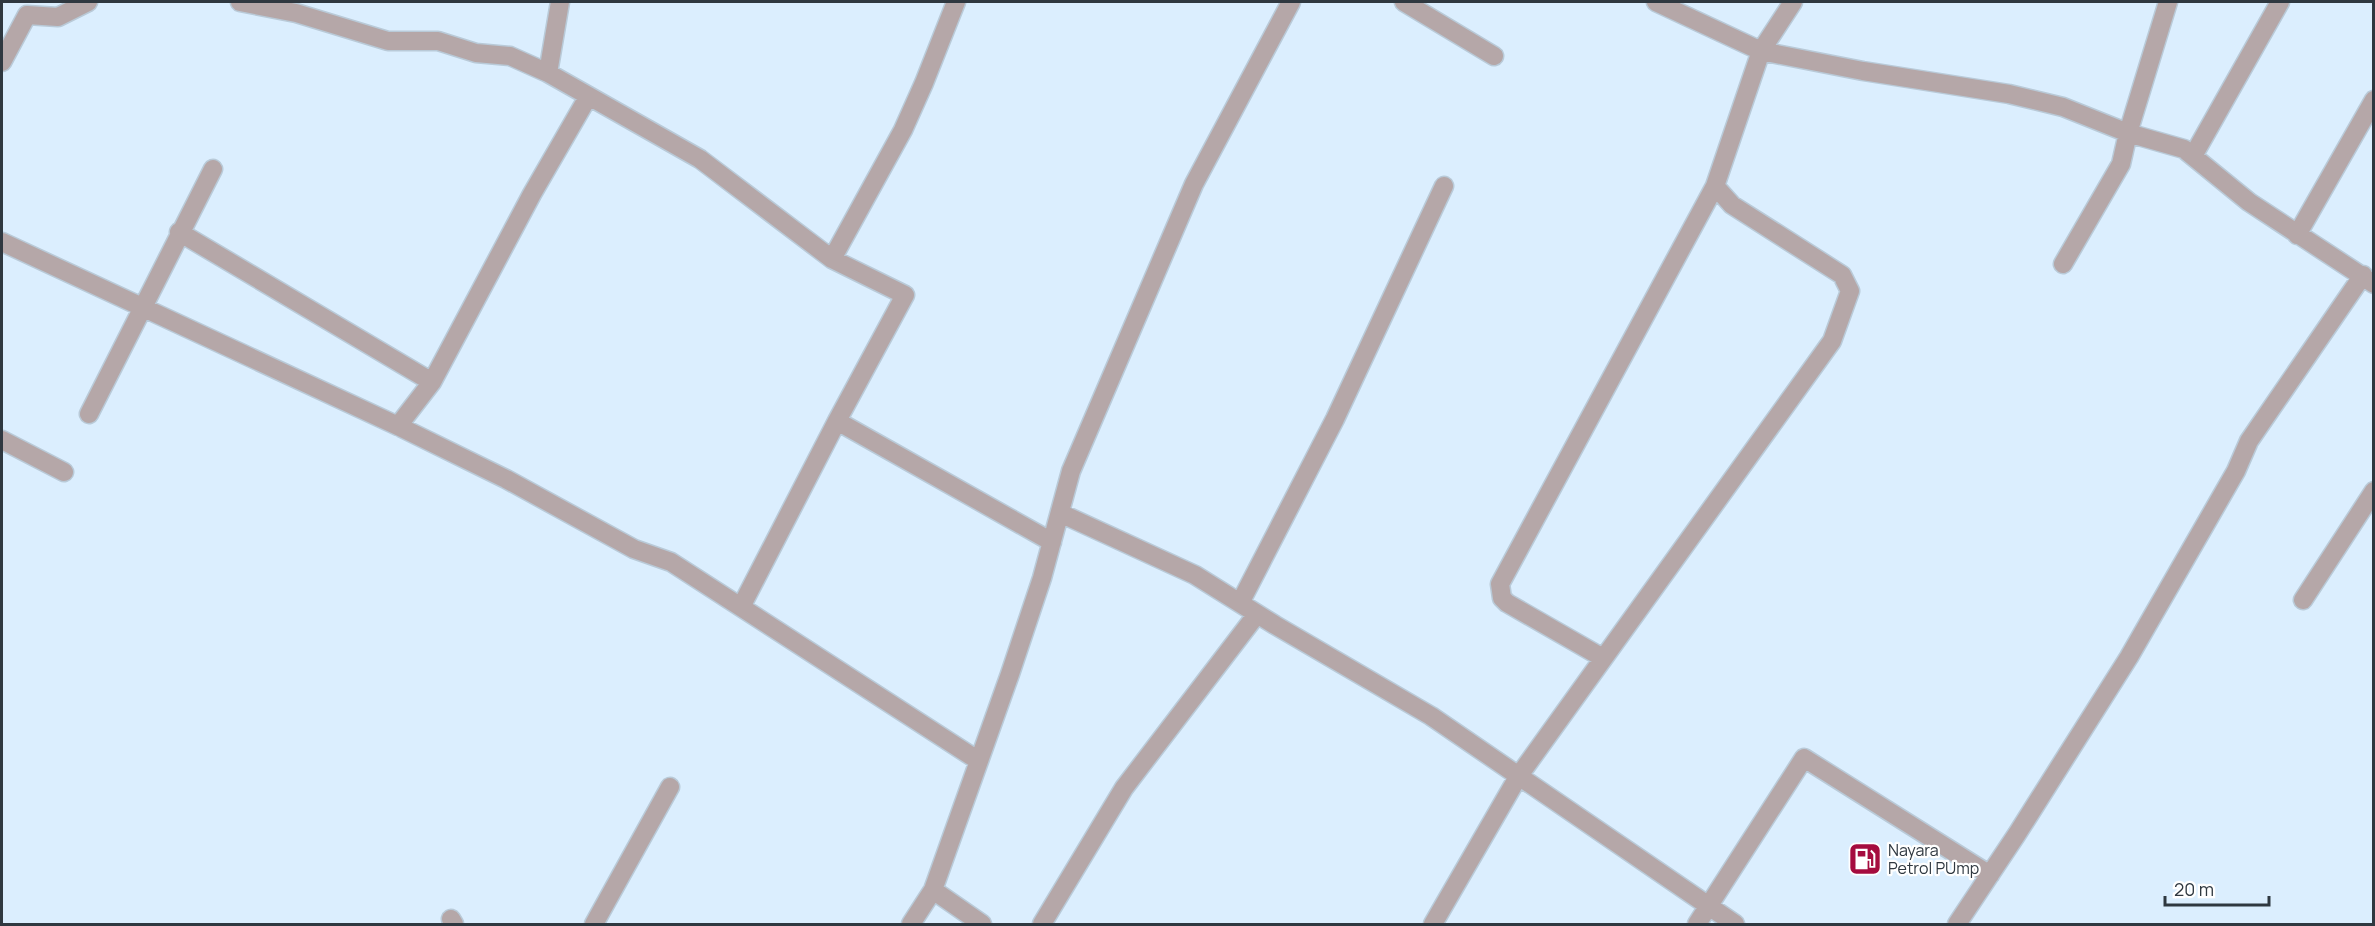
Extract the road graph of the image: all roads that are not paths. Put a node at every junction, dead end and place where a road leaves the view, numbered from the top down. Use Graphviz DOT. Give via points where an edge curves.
graph roads {
  1 [pos="88,2"];
  2 [pos="240,2"];
  3 [pos="560,2"];
  4 [pos="956,2"];
  5 [pos="1291,2"];
  6 [pos="1404,2"];
  7 [pos="1656,2"];
  8 [pos="1793,2"];
  9 [pos="2168,2"];
  10 [pos="2280,2"];
  11 [pos="1761,51"];
  12 [pos="1494,56"];
  13 [pos="2,62"];
  14 [pos="548,73"];
  15 [pos="588,96"];
  16 [pos="2373,100"];
  17 [pos="2128,133"];
  18 [pos="2193,156"];
  19 [pos="213,169"];
  20 [pos="1444,186"];
  21 [pos="1715,186"];
  22 [pos="179,232"];
  23 [pos="2297,235"];
  24 [pos="2,242"];
  25 [pos="832,259"];
  26 [pos="2063,264"];
  27 [pos="2368,280"];
  28 [pos="142,307"];
  29 [pos="432,382"];
  30 [pos="89,414"];
  31 [pos="837,421"];
  32 [pos="398,426"];
  33 [pos="2,440"];
  34 [pos="64,471"];
  35 [pos="2373,491"];
  36 [pos="1060,513"];
  37 [pos="1052,542"];
  38 [pos="2303,600"];
  39 [pos="1240,603"];
  40 [pos="741,607"];
  41 [pos="1257,614"];
  42 [pos="1603,658"];
  43 [pos="979,761"];
  44 [pos="1518,777"];
  45 [pos="670,787"];
  46 [pos="1990,875"];
  47 [pos="933,890"];
  48 [pos="1709,907"];
  49 [pos="594,924"];
  50 [pos="911,924"];
  51 [pos="982,924"];
  52 [pos="1042,924"];
  53 [pos="1433,924"];
  54 [pos="1698,924"];
  55 [pos="1735,924"];
  56 [pos="1957,924"];
  1 -- 13 [label="street" via="58,17 27,15"];
  2 -- 14 [label="street" via="296,13 388,41 438,41 476,53 510,56"];
  3 -- 14 [label="street"];
  4 -- 25 [label="street" via="903,130"];
  5 -- 36 [label="street" via="1194,184 1071,471"];
  6 -- 12 [label="street"];
  7 -- 11 [label="street"];
  8 -- 11 [label="street"];
  9 -- 17 [label="street"];
  10 -- 18 [label="street"];
  11 -- 17 [label="street" via="1863,72 2009,94 2063,107"];
  11 -- 21 [label="street"];
  14 -- 15 [label="street"];
  15 -- 25 [label="street" via="700,159"];
  15 -- 29 [label="street"];
  16 -- 23 [label="street"];
  17 -- 18 [label="street" via="2184,148"];
  17 -- 26 [label="street" via="2121,164"];
  18 -- 23 [label="street"];
  19 -- 22 [label="street"];
  20 -- 39 [label="street" via="1335,419"];
  21 -- 42 [label="street" via="1500,584 1507,603"];
  21 -- 42 [label="street" via="1732,205 1842,275 1850,291 1832,341"];
  22 -- 28 [label="street"];
  22 -- 29 [label="street"];
  23 -- 27 [label="street"];
  24 -- 28 [label="street"];
  25 -- 31 [label="street" via="905,295"];
  27 -- 46 [label="street" via="2249,441 2236,471 2129,657"];
  28 -- 30 [label="street"];
  28 -- 32 [label="street"];
  29 -- 32 [label="street"];
  31 -- 37 [label="street"];
  31 -- 40 [label="street"];
  32 -- 40 [label="street" via="634,549 671,562"];
  33 -- 34 [label="street"];
  35 -- 38 [label="street"];
  36 -- 37 [label="street"];
  36 -- 39 [label="street" via="1195,575"];
  37 -- 43 [label="street"];
  39 -- 41 [label="street"];
  40 -- 43 [label="street"];
  41 -- 44 [label="street" via="1431,716"];
  41 -- 52 [label="street" via="1124,788"];
  42 -- 44 [label="street"];
  43 -- 47 [label="street"];
  44 -- 48 [label="street"];
  44 -- 53 [label="street"];
  45 -- 49 [label="street"];
  46 -- 48 [label="street" via="1804,758"];
  46 -- 56 [label="street"];
  47 -- 50 [label="street"];
  47 -- 51 [label="street"];
  48 -- 54 [label="street"];
  48 -- 55 [label="street"];
}
